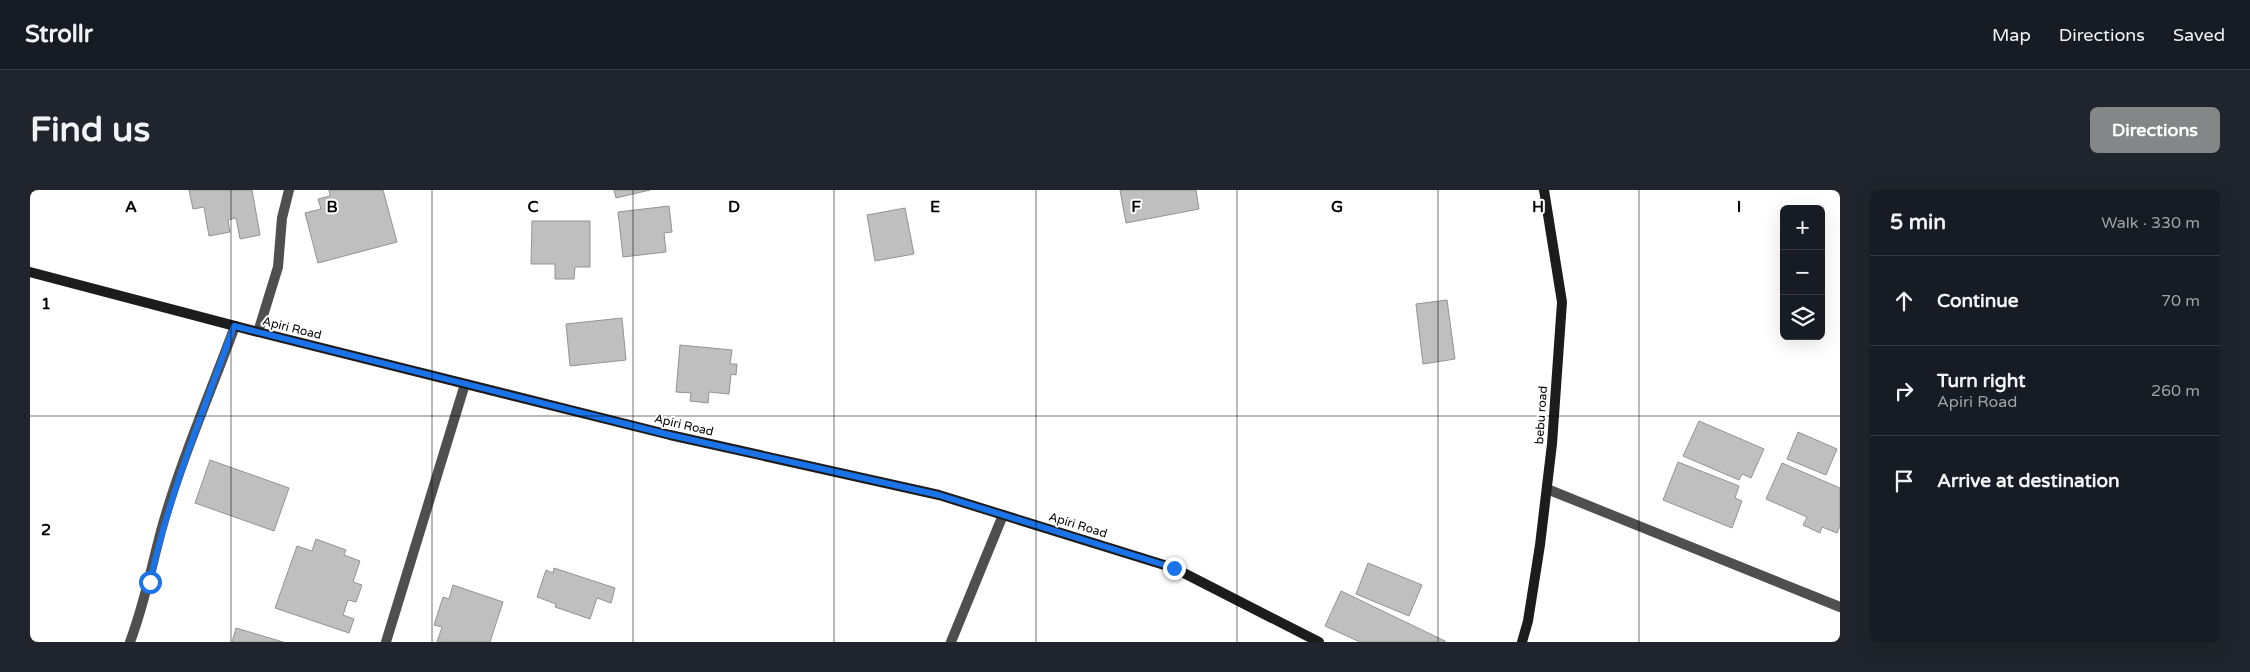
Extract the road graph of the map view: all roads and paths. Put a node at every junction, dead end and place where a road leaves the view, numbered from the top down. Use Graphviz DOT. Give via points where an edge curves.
graph roads {
  1 [pos="289,190"];
  2 [pos="1544,190"];
  3 [pos="30,272"];
  4 [pos="234,326"];
  5 [pos="258,332"];
  6 [pos="465,384"];
  7 [pos="1547,490"];
  8 [pos="1002,515"];
  9 [pos="1840,607"];
  10 [pos="130,642"];
  11 [pos="386,642"];
  12 [pos="951,642"];
  13 [pos="1319,642"];
  14 [pos="1522,642"];
  1 -- 5 [label="street" via="282,218 278,267"];
  2 -- 7 [label="street, bebu road" via="1562,302"];
  3 -- 4 [label="street, Apiri Road"];
  4 -- 5 [label="street, Apiri Road"];
  4 -- 10 [label="street" via="172,496 150,582"];
  5 -- 6 [label="street, Apiri Road"];
  6 -- 8 [label="street, Apiri Road" via="670,435 939,495"];
  6 -- 11 [label="street"];
  7 -- 9 [label="street"];
  7 -- 14 [label="street, bebu road" via="1528,621"];
  8 -- 12 [label="street"];
  8 -- 13 [label="street, Apiri Road" via="1174,568"];
}
